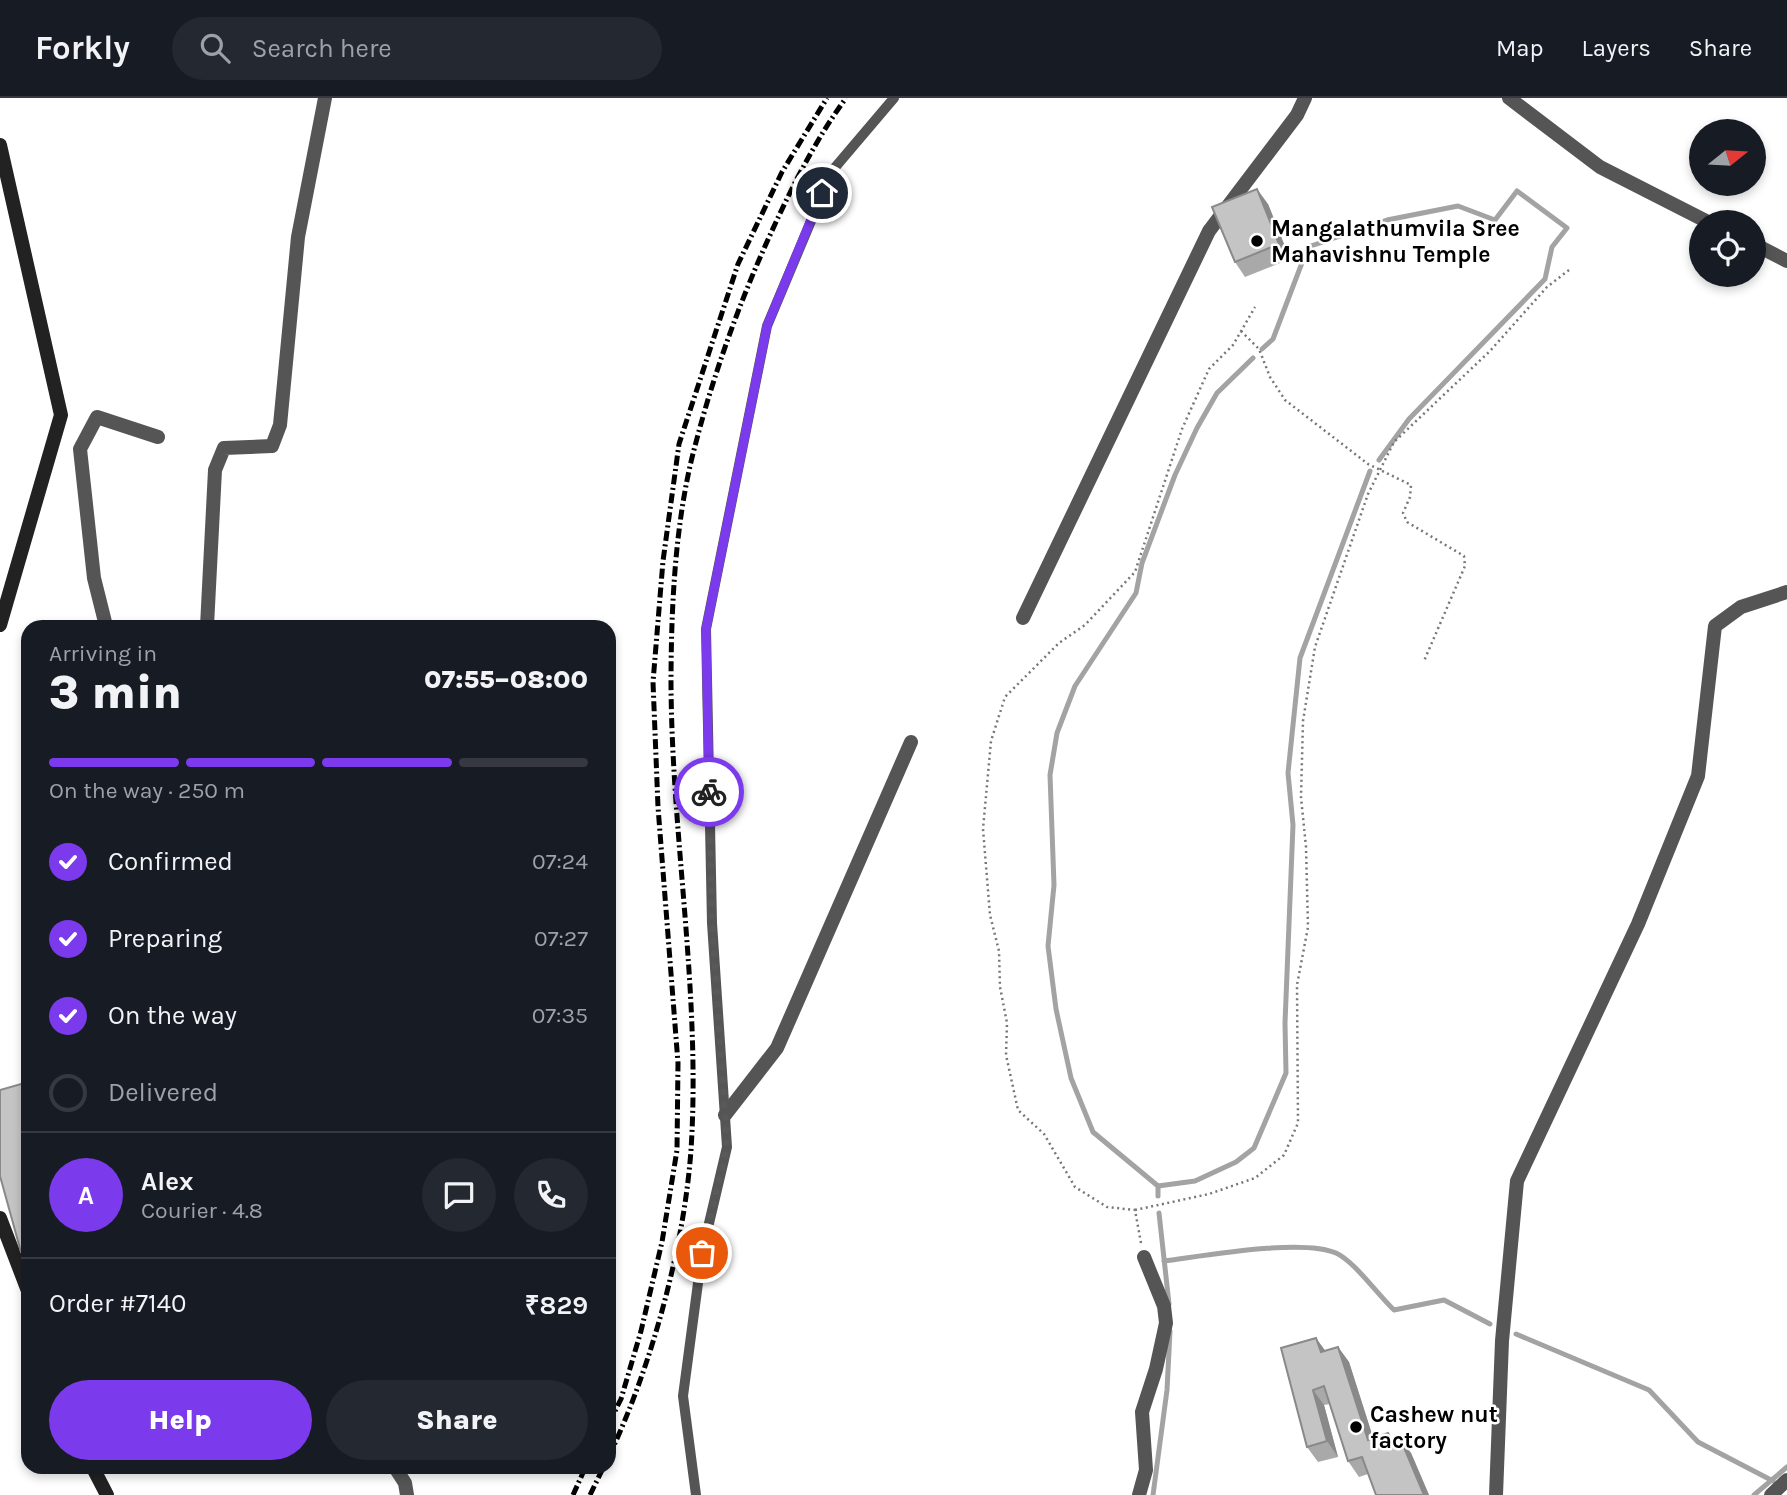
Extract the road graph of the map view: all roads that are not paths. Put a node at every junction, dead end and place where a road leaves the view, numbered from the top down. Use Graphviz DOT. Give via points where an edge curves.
graph roads {
  1 [pos="326,98"];
  2 [pos="894,98"];
  3 [pos="1305,98"];
  4 [pos="1509,98"];
  5 [pos="0,145"];
  6 [pos="1689,212"];
  7 [pos="1766,250"];
  8 [pos="1787,261"];
  9 [pos="158,437"];
  10 [pos="1787,592"];
  11 [pos="1023,618"];
  12 [pos="104,620"];
  13 [pos="207,620"];
  14 [pos="0,625"];
  15 [pos="911,743"];
  16 [pos="725,1115"];
  17 [pos="0,1218"];
  18 [pos="1144,1257"];
  19 [pos="21,1273"];
  20 [pos="96,1474"];
  21 [pos="399,1474"];
  22 [pos="1787,1480"];
  23 [pos="107,1495"];
  24 [pos="407,1495"];
  25 [pos="696,1495"];
  26 [pos="1139,1495"];
  27 [pos="1496,1495"];
  28 [pos="1771,1495"];
  1 -- 13 [label="street" via="298,237 280,425 272,446 224,447 215,470"];
  2 -- 16 [label="lane" via="832,171 767,326 706,629 712,923"];
  3 -- 11 [label="street" via="1209,231"];
  4 -- 6 [label="street" via="1600,167"];
  5 -- 14 [label="main road" via="61,415"];
  7 -- 8 [label="street"];
  9 -- 12 [label="street" via="97,417 80,449 94,578"];
  10 -- 27 [label="street" via="1741,607 1715,626 1699,776 1637,924 1517,1181 1502,1341"];
  15 -- 16 [label="street" via="778,1048"];
  16 -- 25 [label="lane" via="727,1147 702,1253 683,1396"];
  17 -- 19 [label="main road"];
  18 -- 26 [label="street" via="1166,1323 1142,1412 1146,1470"];
  20 -- 23 [label="main road"];
  21 -- 24 [label="street"];
  22 -- 28 [label="street"];
}
